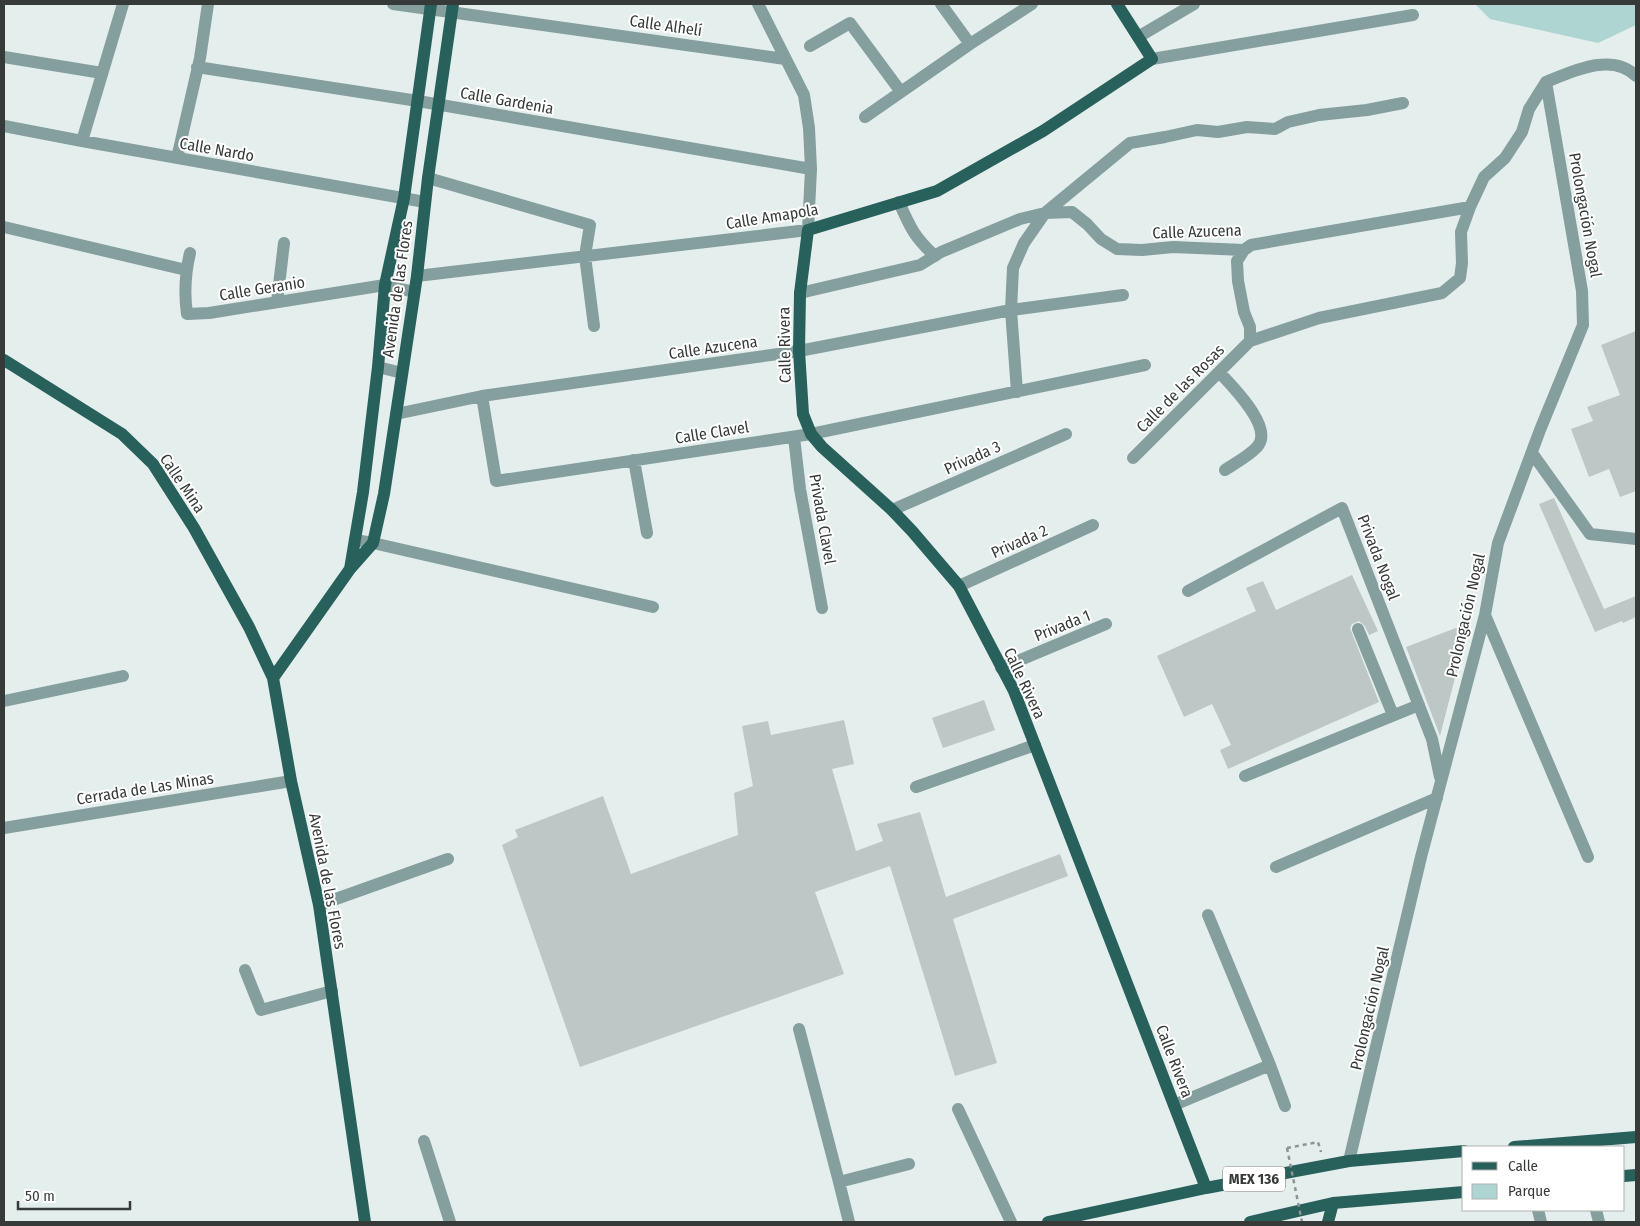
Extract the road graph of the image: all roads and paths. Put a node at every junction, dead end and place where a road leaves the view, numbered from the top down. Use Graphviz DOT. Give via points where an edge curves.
graph roads {
  1 [pos="123,4"];
  2 [pos="208,4"];
  3 [pos="393,4"];
  4 [pos="758,4"];
  5 [pos="941,4"];
  6 [pos="1032,4"];
  7 [pos="1117,4"];
  8 [pos="1194,4"];
  9 [pos="431,7"];
  10 [pos="453,8"];
  11 [pos="1413,15"];
  12 [pos="1138,37"];
  13 [pos="970,44"];
  14 [pos="810,46"];
  15 [pos="4,57"];
  16 [pos="785,59"];
  17 [pos="1152,59"];
  18 [pos="197,67"];
  19 [pos="102,73"];
  20 [pos="1636,76"];
  21 [pos="1546,82"];
  22 [pos="901,92"];
  23 [pos="418,101"];
  24 [pos="1403,103"];
  25 [pos="439,105"];
  26 [pos="865,117"];
  27 [pos="4,126"];
  28 [pos="82,141"];
  29 [pos="177,158"];
  30 [pos="811,169"];
  31 [pos="428,178"];
  32 [pos="404,198"];
  33 [pos="425,202"];
  34 [pos="899,202"];
  35 [pos="1470,207"];
  36 [pos="1046,213"];
  37 [pos="4,227"];
  38 [pos="808,230"];
  39 [pos="284,243"];
  40 [pos="1244,250"];
  41 [pos="190,253"];
  42 [pos="585,256"];
  43 [pos="935,256"];
  44 [pos="186,270"];
  45 [pos="416,276"];
  46 [pos="385,285"];
  47 [pos="414,292"];
  48 [pos="800,293"];
  49 [pos="1123,294"];
  50 [pos="277,302"];
  51 [pos="1011,310"];
  52 [pos="594,326"];
  53 [pos="1250,341"];
  54 [pos="799,351"];
  55 [pos="4,360"];
  56 [pos="1145,365"];
  57 [pos="378,367"];
  58 [pos="1219,372"];
  59 [pos="402,373"];
  60 [pos="1017,392"];
  61 [pos="482,396"];
  62 [pos="396,414"];
  63 [pos="811,434"];
  64 [pos="1066,434"];
  65 [pos="794,436"];
  66 [pos="1532,453"];
  67 [pos="1133,458"];
  68 [pos="634,460"];
  69 [pos="1225,470"];
  70 [pos="892,510"];
  71 [pos="1093,525"];
  72 [pos="647,533"];
  73 [pos="1636,539"];
  74 [pos="355,540"];
  75 [pos="373,543"];
  76 [pos="350,569"];
  77 [pos="959,586"];
  78 [pos="1188,592"];
  79 [pos="653,608"];
  80 [pos="822,608"];
  81 [pos="1485,615"];
  82 [pos="1106,624"];
  83 [pos="1358,629"];
  84 [pos="1001,668"];
  85 [pos="123,676"];
  86 [pos="273,678"];
  87 [pos="4,701"];
  88 [pos="1419,705"];
  89 [pos="1393,716"];
  90 [pos="1035,745"];
  91 [pos="1245,776"];
  92 [pos="291,781"];
  93 [pos="1441,782"];
  94 [pos="916,787"];
  95 [pos="1437,798"];
  96 [pos="4,828"];
  97 [pos="1588,857"];
  98 [pos="448,859"];
  99 [pos="1276,866"];
  100 [pos="319,905"];
  101 [pos="1208,915"];
  102 [pos="245,970"];
  103 [pos="332,991"];
  104 [pos="800,1029"];
  105 [pos="1270,1065"];
  106 [pos="1174,1105"];
  107 [pos="1285,1106"];
  108 [pos="958,1109"];
  109 [pos="1636,1137"];
  110 [pos="424,1141"];
  111 [pos="1318,1142"];
  112 [pos="1526,1146"];
  113 [pos="1462,1151"];
  114 [pos="1349,1161"];
  115 [pos="909,1164"];
  116 [pos="839,1182"];
  117 [pos="1206,1188"];
  118 [pos="1462,1192"];
  119 [pos="1333,1204"];
  120 [pos="365,1222"];
  121 [pos="450,1222"];
  122 [pos="849,1222"];
  123 [pos="1011,1222"];
  124 [pos="1048,1222"];
  125 [pos="1250,1222"];
  126 [pos="1302,1222"];
  127 [pos="1328,1222"];
  1 -- 19 [label="street"];
  2 -- 18 [label="street"];
  3 -- 9 [label="street, Calle Alhelí"];
  4 -- 16 [label="street"];
  5 -- 13 [label="street"];
  6 -- 13 [label="street"];
  7 -- 12 [label="main road"];
  8 -- 12 [label="street"];
  9 -- 10 [label="street, Calle Alhelí"];
  9 -- 23 [label="main road, Avenida de las Flores"];
  10 -- 16 [label="street, Calle Alhelí"];
  10 -- 25 [label="main road, Avenida de las Flores"];
  11 -- 17 [label="street"];
  12 -- 17 [label="main road"];
  13 -- 22 [label="street"];
  14 -- 22 [label="street" via="850,23"];
  15 -- 19 [label="street"];
  16 -- 30 [label="street" via="804,95 810,128"];
  17 -- 34 [label="main road, Calle Amapola" via="1043,131 937,191"];
  18 -- 23 [label="street, Calle Gardenia"];
  18 -- 29 [label="street"];
  19 -- 28 [label="street"];
  20 -- 21 [label="street" via="1616,65 1586,66"];
  21 -- 35 [label="street" via="1529,109 1522,132 1505,158 1484,177"];
  21 -- 66 [label="street, Prolongación Nogal" via="1582,291 1584,325"];
  22 -- 26 [label="street"];
  23 -- 25 [label="street, Calle Gardenia"];
  23 -- 32 [label="main road, Avenida de las Flores"];
  24 -- 36 [label="street" via="1319,115 1275,128 1248,127 1218,132 1197,130 1130,143"];
  25 -- 30 [label="street, Calle Gardenia"];
  25 -- 31 [label="main road, Avenida de las Flores"];
  27 -- 28 [label="street, Calle Nardo"];
  28 -- 29 [label="street, Calle Nardo"];
  29 -- 32 [label="street, Calle Nardo"];
  30 -- 38 [label="street"];
  31 -- 33 [label="main road, Avenida de las Flores"];
  31 -- 42 [label="street" via="590,225"];
  32 -- 33 [label="street, Calle Nardo"];
  32 -- 46 [label="main road, Avenida de las Flores"];
  33 -- 45 [label="main road, Avenida de las Flores"];
  34 -- 38 [label="main road, Calle Amapola"];
  34 -- 43 [label="street" via="910,229"];
  35 -- 40 [label="street, Calle Azucena" via="1251,245"];
  35 -- 53 [label="street" via="1461,232 1460,278 1442,293 1319,318"];
  36 -- 40 [label="street, Calle Azucena" via="1072,212 1117,249"];
  36 -- 43 [label="street, Calle Azucena" via="1020,219"];
  36 -- 51 [label="street" via="1024,243 1014,268"];
  37 -- 44 [label="street"];
  38 -- 42 [label="street, Calle Amapola"];
  38 -- 48 [label="main road, Calle Rivera"];
  39 -- 50 [label="street"];
  40 -- 53 [label="street" via="1237,261"];
  41 -- 44 [label="street, Calle Geranio"];
  42 -- 45 [label="street, Calle Amapola"];
  42 -- 52 [label="street"];
  43 -- 48 [label="street, Calle Azucena" via="920,266"];
  44 -- 50 [label="street, Calle Geranio" via="187,314"];
  45 -- 47 [label="main road, Avenida de las Flores"];
  46 -- 47 [label="street"];
  46 -- 50 [label="street, Calle Geranio"];
  46 -- 57 [label="main road, Avenida de las Flores"];
  47 -- 59 [label="main road, Avenida de las Flores"];
  48 -- 54 [label="main road, Calle Rivera"];
  49 -- 51 [label="street, Calle Azucena"];
  51 -- 54 [label="street, Calle Azucena"];
  51 -- 60 [label="street"];
  53 -- 58 [label="street, Calle de las Rosas"];
  54 -- 61 [label="street, Calle Azucena"];
  54 -- 63 [label="main road, Calle Rivera" via="803,414"];
  55 -- 86 [label="main road, Calle Mina" via="122,434 153,464 194,528"];
  56 -- 60 [label="street, Calle Clavel"];
  57 -- 59 [label="street"];
  57 -- 74 [label="main road, Avenida de las Flores"];
  58 -- 67 [label="street, Calle de las Rosas"];
  58 -- 69 [label="street" via="1253,413 1261,436 1256,448"];
  59 -- 62 [label="main road, Avenida de las Flores"];
  60 -- 63 [label="street, Calle Clavel"];
  61 -- 62 [label="street, Calle Azucena"];
  61 -- 68 [label="street, Calle Clavel" via="496,481"];
  62 -- 75 [label="main road, Avenida de las Flores"];
  63 -- 65 [label="street, Calle Clavel"];
  63 -- 70 [label="main road, Calle Rivera"];
  64 -- 70 [label="street, Privada 3"];
  65 -- 68 [label="street, Calle Clavel"];
  65 -- 80 [label="street, Privada Clavel" via="800,489"];
  66 -- 73 [label="street" via="1590,534"];
  66 -- 81 [label="street, Prolongación Nogal" via="1498,543"];
  68 -- 72 [label="street"];
  70 -- 77 [label="main road, Calle Rivera"];
  71 -- 77 [label="street, Privada 2"];
  74 -- 75 [label="street"];
  74 -- 76 [label="main road, Avenida de las Flores"];
  75 -- 76 [label="main road, Avenida de las Flores"];
  75 -- 79 [label="street"];
  76 -- 86 [label="main road, Avenida de las Flores"];
  77 -- 84 [label="main road, Calle Rivera"];
  78 -- 88 [label="street, Privada Nogal" via="1342,508"];
  81 -- 93 [label="street, Prolongación Nogal"];
  81 -- 97 [label="street"];
  82 -- 84 [label="street, Privada 1"];
  83 -- 89 [label="street"];
  84 -- 90 [label="main road, Calle Rivera" via="1014,691"];
  85 -- 87 [label="street"];
  86 -- 92 [label="main road, Avenida de las Flores"];
  88 -- 89 [label="street"];
  88 -- 93 [label="street, Privada Nogal" via="1432,738"];
  89 -- 91 [label="street"];
  90 -- 94 [label="street"];
  90 -- 106 [label="main road, Calle Rivera"];
  92 -- 96 [label="street, Cerrada de Las Minas"];
  92 -- 100 [label="main road, Avenida de las Flores"];
  93 -- 95 [label="street, Prolongación Nogal"];
  95 -- 99 [label="street"];
  95 -- 114 [label="street, Prolongación Nogal"];
  98 -- 100 [label="street"];
  100 -- 103 [label="main road, Avenida de las Flores"];
  101 -- 105 [label="street"];
  102 -- 103 [label="street" via="260,1010"];
  103 -- 120 [label="main road, Avenida de las Flores"];
  104 -- 116 [label="street"];
  105 -- 106 [label="street"];
  105 -- 107 [label="street"];
  106 -- 117 [label="main road, Calle Rivera"];
  108 -- 123 [label="street"];
  109 -- 112 [label="main road"];
  110 -- 121 [label="street"];
  111 -- 126 [label="path, bridge" via="1286,1148"];
  113 -- 114 [label="main road, MEX 136"];
  114 -- 117 [label="main road, MEX 136"];
  115 -- 116 [label="street"];
  116 -- 122 [label="street"];
  117 -- 124 [label="main road, MEX 136"];
  118 -- 119 [label="main road, MEX 136"];
  119 -- 125 [label="main road, MEX 136"];
  119 -- 127 [label="main road"];
}
